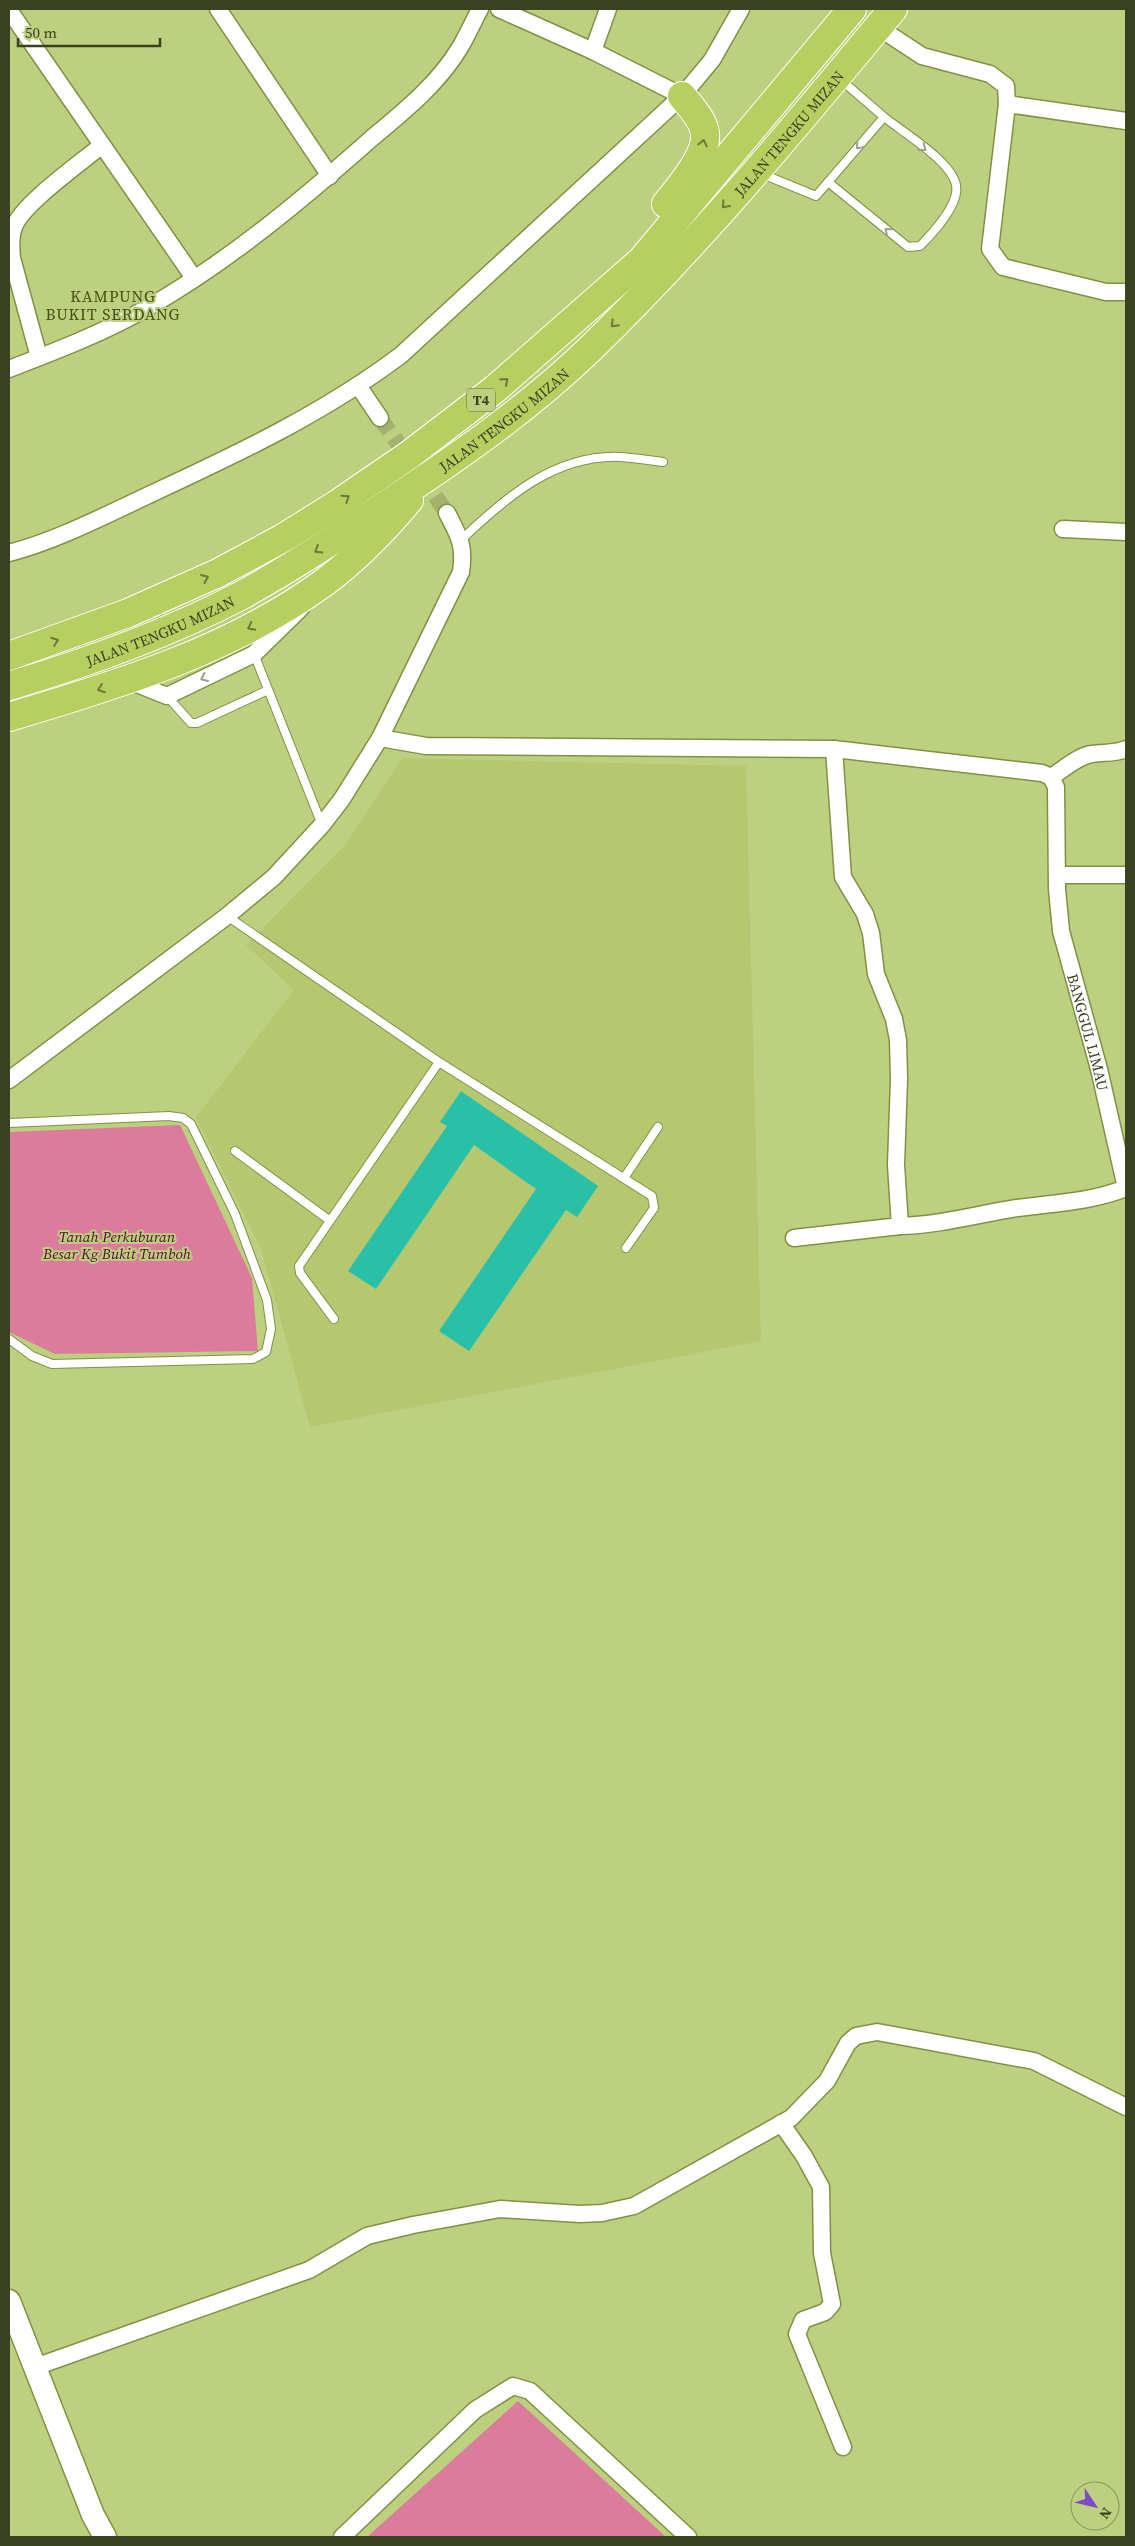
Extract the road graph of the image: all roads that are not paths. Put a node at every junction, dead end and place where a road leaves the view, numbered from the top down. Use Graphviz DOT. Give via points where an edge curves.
graph roads {
  1 [pos="218,9"];
  2 [pos="480,9"];
  3 [pos="499,9"];
  4 [pos="608,9"];
  5 [pos="742,9"];
  6 [pos="852,9"];
  7 [pos="9,10"];
  8 [pos="886,18"];
  9 [pos="593,51"];
  10 [pos="837,76"];
  11 [pos="682,96"];
  12 [pos="1007,104"];
  13 [pos="884,118"];
  14 [pos="1126,121"];
  15 [pos="102,145"];
  16 [pos="756,171"];
  17 [pos="330,176"];
  18 [pos="828,182"];
  19 [pos="194,278"];
  20 [pos="1126,292"];
  21 [pos="571,322"];
  22 [pos="40,357"];
  23 [pos="9,369"];
  24 [pos="359,387"];
  25 [pos="380,418"];
  26 [pos="663,462"];
  27 [pos="431,475"];
  28 [pos="446,513"];
  29 [pos="1063,529"];
  30 [pos="1126,532"];
  31 [pos="461,540"];
  32 [pos="9,553"];
  33 [pos="322,584"];
  34 [pos="254,654"];
  35 [pos="9,656"];
  36 [pos="127,680"];
  37 [pos="9,686"];
  38 [pos="268,690"];
  39 [pos="167,696"];
  40 [pos="9,717"];
  41 [pos="380,738"];
  42 [pos="834,749"];
  43 [pos="1126,749"];
  44 [pos="1051,778"];
  45 [pos="322,824"];
  46 [pos="1058,875"];
  47 [pos="1126,875"];
  48 [pos="227,916"];
  49 [pos="439,1062"];
  50 [pos="9,1080"];
  51 [pos="9,1123"];
  52 [pos="658,1127"];
  53 [pos="234,1151"];
  54 [pos="624,1178"];
  55 [pos="1126,1188"];
  56 [pos="329,1220"];
  57 [pos="900,1226"];
  58 [pos="794,1238"];
  59 [pos="626,1248"];
  60 [pos="334,1319"];
  61 [pos="9,1339"];
  62 [pos="1126,2107"];
  63 [pos="781,2123"];
  64 [pos="9,2301"];
  65 [pos="35,2367"];
  66 [pos="843,2447"];
  67 [pos="104,2537"];
  68 [pos="342,2537"];
  69 [pos="688,2537"];
  1 -- 17 [label="street"];
  2 -- 17 [label="street" via="459,50 436,79"];
  3 -- 9 [label="street"];
  4 -- 9 [label="street"];
  5 -- 11 [label="street" via="712,60"];
  6 -- 21 [label="highway, JALAN TENGKU MIZAN / T4" via="642,260"];
  7 -- 15 [label="street"];
  8 -- 10 [label="highway, JALAN TENGKU MIZAN / T4"];
  8 -- 12 [label="street" via="922,56 990,74 1006,86"];
  9 -- 11 [label="street"];
  10 -- 13 [label="lane"];
  10 -- 16 [label="highway, JALAN TENGKU MIZAN / T4"];
  21 -- 11 [label="highway, one-way" via="685,180 697,160 704,132"];
  11 -- 24 [label="street" via="401,355"];
  12 -- 14 [label="street"];
  12 -- 20 [label="street" via="990,249 1003,266 1106,292"];
  13 -- 18 [label="lane, one-way"];
  13 -- 18 [label="lane, one-way" via="949,169 957,186 951,205 938,227 920,246 908,247"];
  15 -- 19 [label="street"];
  15 -- 22 [label="street" via="29,206 14,226 10,244 12,258"];
  16 -- 18 [label="lane" via="816,196"];
  16 -- 27 [label="highway, JALAN TENGKU MIZAN / T4, one-way" via="663,275 588,350 520,410"];
  17 -- 19 [label="street"];
  19 -- 22 [label="street" via="146,308"];
  35 -- 21 [label="highway, JALAN TENGKU MIZAN / T4, one-way" via="128,613 218,573 336,506 495,389"];
  22 -- 23 [label="street"];
  24 -- 25 [label="street"];
  24 -- 32 [label="street" via="291,426 192,475 115,511"];
  26 -- 31 [label="lane" via="619,457 576,462 535,479 498,505"];
  27 -- 33 [label="highway" via="379,535"];
  27 -- 37 [label="highway, JALAN TENGKU MIZAN / T4, one-way" via="318,550 242,595 169,630 86,663"];
  28 -- 31 [label="street"];
  29 -- 30 [label="street"];
  31 -- 41 [label="street" via="464,555 461,572"];
  33 -- 34 [label="street"];
  33 -- 36 [label="highway, one-way" via="262,621 205,650"];
  34 -- 38 [label="lane"];
  34 -- 39 [label="street, one-way"];
  36 -- 39 [label="street"];
  36 -- 40 [label="highway, one-way"];
  38 -- 39 [label="lane" via="197,724 191,723"];
  38 -- 45 [label="lane"];
  41 -- 42 [label="street" via="426,746"];
  41 -- 45 [label="street" via="342,800"];
  42 -- 44 [label="street" via="1042,773"];
  42 -- 57 [label="street" via="843,877 865,914 876,974 894,1020 898,1040 900,1079 896,1165"];
  43 -- 44 [label="street" via="1114,754 1082,757"];
  44 -- 46 [label="street, BANGGUL LIMAU" via="1056,787"];
  45 -- 48 [label="street" via="274,877"];
  46 -- 47 [label="street"];
  46 -- 55 [label="street, BANGGUL LIMAU" via="1061,932 1102,1079"];
  48 -- 49 [label="lane"];
  48 -- 50 [label="street"];
  49 -- 54 [label="lane"];
  49 -- 56 [label="lane"];
  51 -- 61 [label="lane" via="169,1116 183,1118 191,1124 235,1214 266,1300 271,1329 266,1352 253,1359 52,1364 32,1356"];
  52 -- 54 [label="lane"];
  53 -- 56 [label="lane"];
  54 -- 59 [label="lane" via="652,1196 654,1208"];
  55 -- 57 [label="street" via="1086,1200 1016,1208 928,1225"];
  56 -- 60 [label="lane" via="300,1266 300,1273"];
  57 -- 58 [label="street"];
  62 -- 63 [label="street" via="1034,2061 877,2032 856,2036 848,2043 827,2081 791,2118"];
  63 -- 65 [label="street" via="634,2206 580,2214 500,2209 367,2236 309,2270"];
  63 -- 66 [label="street" via="821,2187 822,2252 832,2304 825,2312 803,2320 797,2334"];
  64 -- 65 [label="main road"];
  65 -- 67 [label="main road"];
  68 -- 69 [label="street" via="476,2410 513,2386 530,2392"];
}
